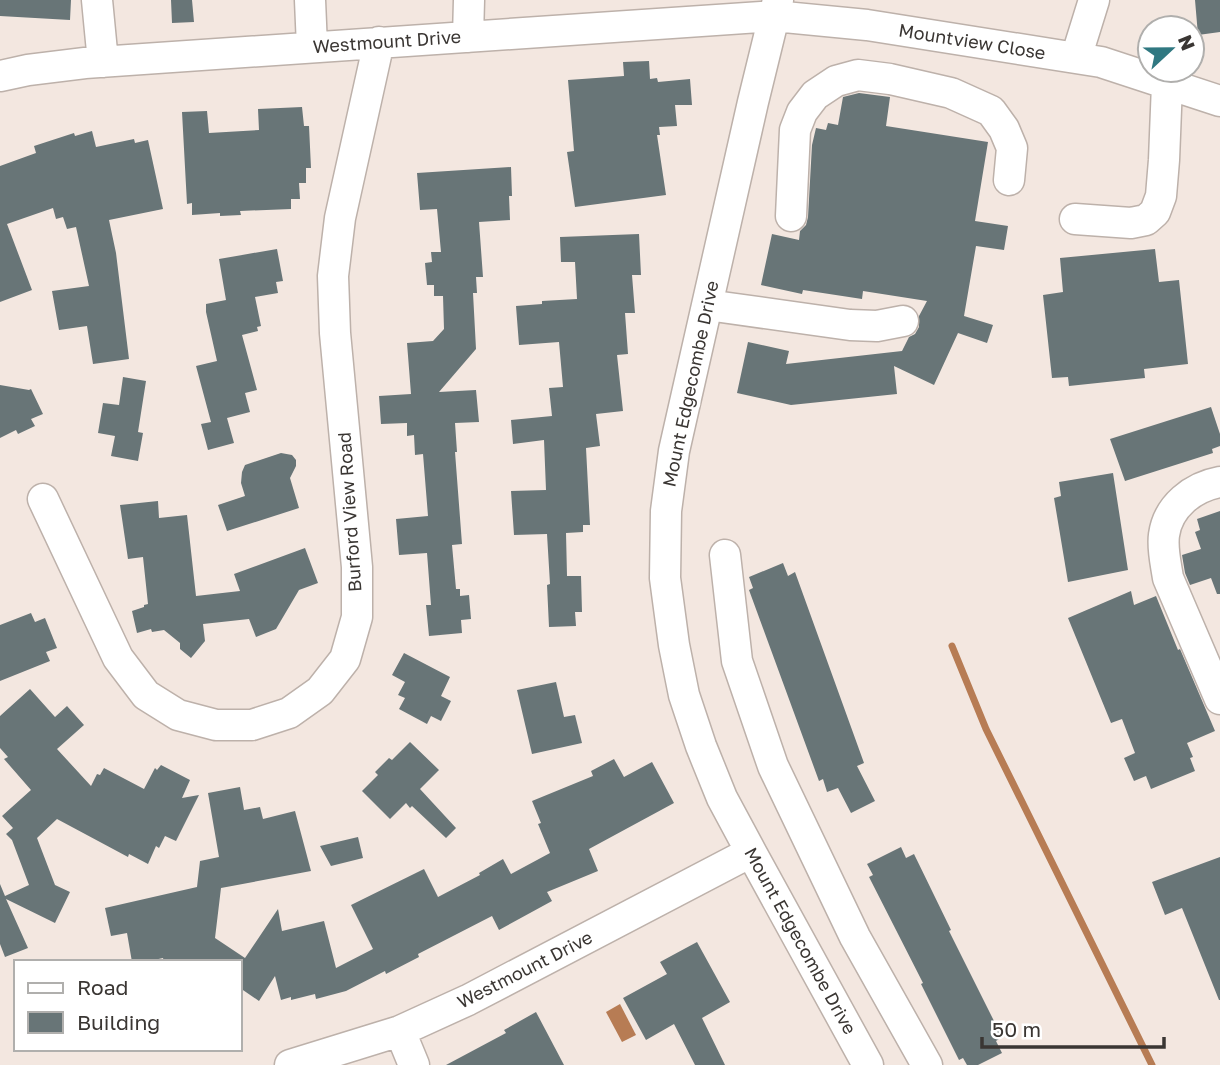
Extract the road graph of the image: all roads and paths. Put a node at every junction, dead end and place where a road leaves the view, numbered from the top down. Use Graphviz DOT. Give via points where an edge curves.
graph roads {
  1 [pos="97,0"];
  2 [pos="310,0"];
  3 [pos="469,0"];
  4 [pos="1094,0"];
  5 [pos="776,8"];
  6 [pos="468,37"];
  7 [pos="379,43"];
  8 [pos="313,47"];
  9 [pos="1076,58"];
  10 [pos="103,62"];
  11 [pos="1136,74"];
  12 [pos="0,76"];
  13 [pos="1167,84"];
  14 [pos="1220,101"];
  15 [pos="750,116"];
  16 [pos="795,130"];
  17 [pos="1009,180"];
  18 [pos="791,216"];
  19 [pos="1076,219"];
  20 [pos="707,305"];
  21 [pos="903,321"];
  22 [pos="1220,482"];
  23 [pos="43,499"];
  24 [pos="725,555"];
  25 [pos="1220,699"];
  26 [pos="751,852"];
  27 [pos="401,1031"];
  28 [pos="290,1065"];
  29 [pos="414,1065"];
  30 [pos="868,1065"];
  31 [pos="927,1065"];
  1 -- 10 [label="street"];
  2 -- 8 [label="street"];
  3 -- 6 [label="street"];
  4 -- 9 [label="street"];
  5 -- 6 [label="street, Westmount Drive"];
  5 -- 9 [label="street, Mountview Close"];
  5 -- 15 [label="street, Mount Edgecombe Drive"];
  6 -- 7 [label="street, Westmount Drive"];
  7 -- 8 [label="street, Westmount Drive"];
  7 -- 23 [label="street, Burford View Road" via="340,218 333,276 357,567 358,617 345,659 320,691 289,713 252,725 216,726 178,715 146,695 118,658"];
  8 -- 10 [label="street, Westmount Drive"];
  9 -- 11 [label="street, Mountview Close"];
  10 -- 12 [label="street, Westmount Drive"];
  13 -- 14 [label="street, Mountview Close"];
  13 -- 19 [label="street" via="1161,196 1155,212 1146,220 1131,223"];
  15 -- 16 [label="street"];
  15 -- 20 [label="street, Mount Edgecombe Drive"];
  16 -- 17 [label="street" via="815,95 858,75 951,93 991,111 1004,129 1012,148"];
  16 -- 18 [label="street"];
  20 -- 21 [label="street" via="850,326"];
  20 -- 26 [label="street, Mount Edgecombe Drive" via="674,451 666,510 665,578 684,695 723,798"];
  22 -- 25 [label="street" via="1188,495 1171,513 1164,534 1164,557 1168,578"];
  24 -- 31 [label="street" via="737,662 773,766 855,937"];
  26 -- 27 [label="street, Westmount Drive"];
  26 -- 30 [label="street, Mount Edgecombe Drive"];
  27 -- 28 [label="street, Westmount Drive"];
  27 -- 29 [label="street"];
}
